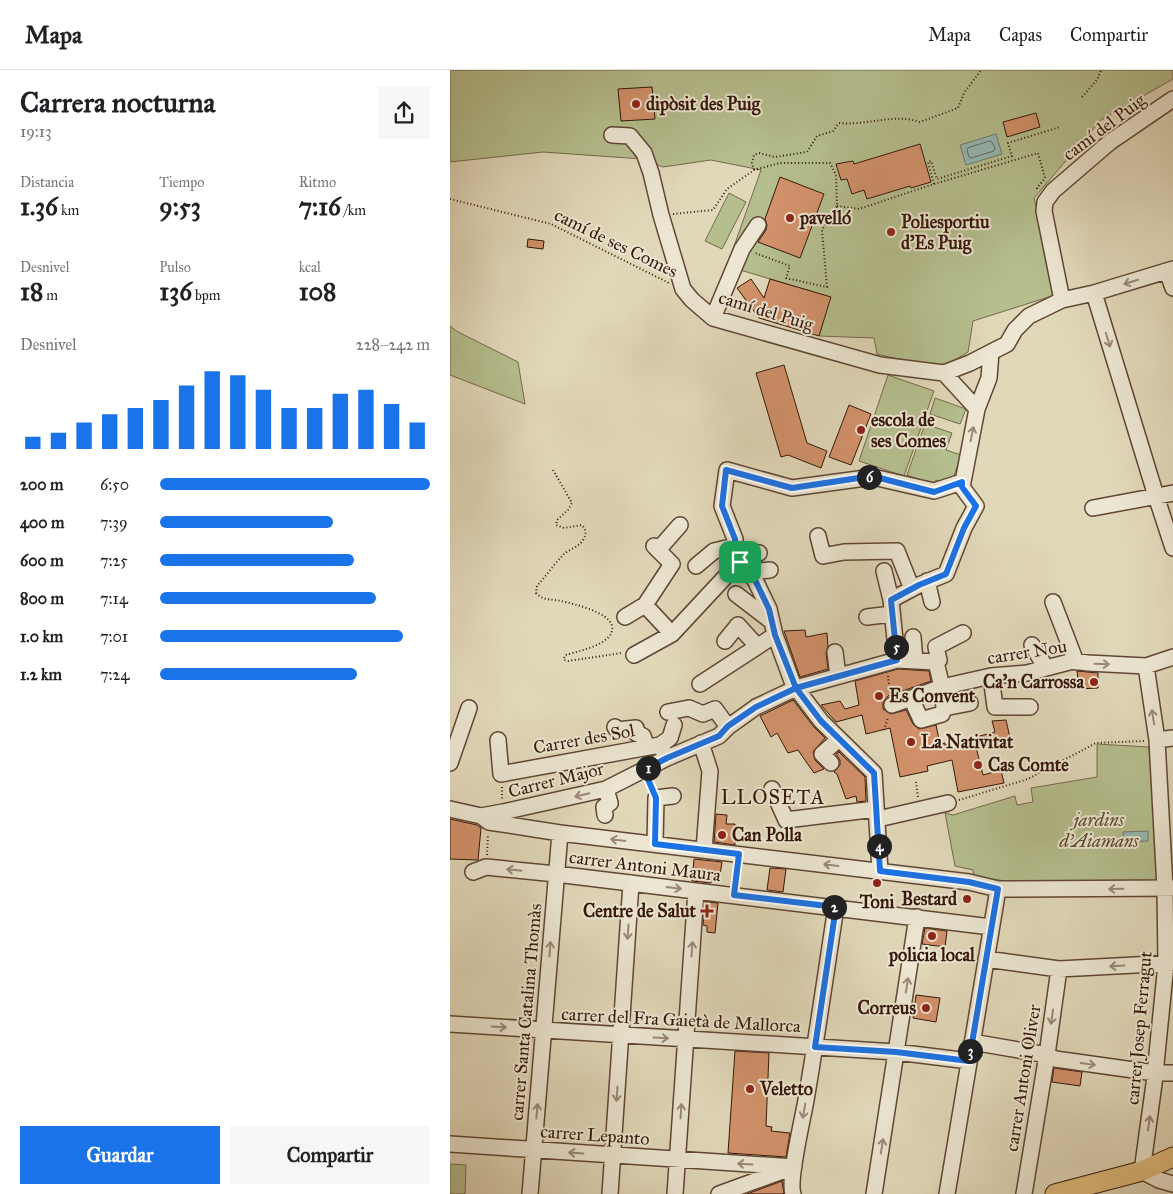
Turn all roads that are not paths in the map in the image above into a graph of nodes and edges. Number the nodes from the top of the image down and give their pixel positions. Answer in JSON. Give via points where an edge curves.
{"nodes":[{"id":1,"x":1173,"y":99,"type":"edge"},
{"id":2,"x":612,"y":135,"type":"dead end"},
{"id":3,"x":758,"y":225,"type":"dead end"},
{"id":4,"x":1170,"y":270,"type":"edge"},
{"id":5,"x":1173,"y":288,"type":"edge"},
{"id":6,"x":1094,"y":293,"type":"junction"},
{"id":7,"x":1062,"y":300,"type":"junction"},
{"id":8,"x":713,"y":318,"type":"junction"},
{"id":9,"x":991,"y":352,"type":"junction"},
{"id":10,"x":944,"y":373,"type":"junction"},
{"id":11,"x":977,"y":409,"type":"junction"},
{"id":12,"x":962,"y":482,"type":"junction"},
{"id":13,"x":1173,"y":493,"type":"edge"},
{"id":14,"x":1156,"y":496,"type":"junction"},
{"id":15,"x":1093,"y":508,"type":"dead end"},
{"id":16,"x":680,"y":525,"type":"dead end"},
{"id":17,"x":818,"y":536,"type":"dead end"},
{"id":18,"x":1173,"y":548,"type":"edge"},
{"id":19,"x":759,"y":553,"type":"dead end"},
{"id":20,"x":740,"y":559,"type":"junction"},
{"id":21,"x":696,"y":566,"type":"dead end"},
{"id":22,"x":770,"y":570,"type":"dead end"},
{"id":23,"x":884,"y":571,"type":"dead end"},
{"id":24,"x":927,"y":582,"type":"junction"},
{"id":25,"x":912,"y":589,"type":"junction"},
{"id":26,"x":736,"y":594,"type":"dead end"},
{"id":27,"x":932,"y":602,"type":"dead end"},
{"id":28,"x":1053,"y":602,"type":"dead end"},
{"id":29,"x":646,"y":605,"type":"junction"},
{"id":30,"x":891,"y":607,"type":"junction"},
{"id":31,"x":625,"y":617,"type":"dead end"},
{"id":32,"x":867,"y":617,"type":"dead end"},
{"id":33,"x":773,"y":628,"type":"junction"},
{"id":34,"x":963,"y":633,"type":"dead end"},
{"id":35,"x":672,"y":634,"type":"junction"},
{"id":36,"x":913,"y":637,"type":"dead end"},
{"id":37,"x":725,"y":641,"type":"dead end"},
{"id":38,"x":1032,"y":645,"type":"dead end"},
{"id":39,"x":757,"y":646,"type":"junction"},
{"id":40,"x":835,"y":652,"type":"dead end"},
{"id":41,"x":634,"y":655,"type":"road end"},
{"id":42,"x":1173,"y":657,"type":"edge"},
{"id":43,"x":914,"y":661,"type":"junction"},
{"id":44,"x":892,"y":662,"type":"junction"},
{"id":45,"x":936,"y":662,"type":"junction"},
{"id":46,"x":1076,"y":662,"type":"junction"},
{"id":47,"x":1146,"y":666,"type":"junction"},
{"id":48,"x":1046,"y":668,"type":"junction"},
{"id":49,"x":838,"y":676,"type":"junction"},
{"id":50,"x":991,"y":676,"type":"junction"},
{"id":51,"x":700,"y":684,"type":"dead end"},
{"id":52,"x":942,"y":687,"type":"junction"},
{"id":53,"x":796,"y":688,"type":"junction"},
{"id":54,"x":911,"y":698,"type":"junction"},
{"id":55,"x":970,"y":702,"type":"dead end"},
{"id":56,"x":892,"y":705,"type":"road end"},
{"id":57,"x":1030,"y":707,"type":"dead end"},
{"id":58,"x":469,"y":708,"type":"dead end"},
{"id":59,"x":944,"y":708,"type":"junction"},
{"id":60,"x":728,"y":726,"type":"junction"},
{"id":61,"x":615,"y":727,"type":"dead end"},
{"id":62,"x":1173,"y":738,"type":"edge"},
{"id":63,"x":839,"y":739,"type":"junction"},
{"id":64,"x":498,"y":740,"type":"dead end"},
{"id":65,"x":1157,"y":740,"type":"junction"},
{"id":66,"x":701,"y":744,"type":"junction"},
{"id":67,"x":658,"y":750,"type":"junction"},
{"id":68,"x":450,"y":763,"type":"edge"},
{"id":69,"x":831,"y":763,"type":"dead end"},
{"id":70,"x":606,"y":789,"type":"junction"},
{"id":71,"x":772,"y":789,"type":"dead end"},
{"id":72,"x":673,"y":796,"type":"dead end"},
{"id":73,"x":948,"y":803,"type":"road end"},
{"id":74,"x":450,"y":809,"type":"edge"},
{"id":75,"x":877,"y":814,"type":"junction"},
{"id":76,"x":605,"y":815,"type":"dead end"},
{"id":77,"x":485,"y":819,"type":"junction"},
{"id":78,"x":560,"y":833,"type":"junction"},
{"id":79,"x":655,"y":844,"type":"junction"},
{"id":80,"x":704,"y":850,"type":"junction"},
{"id":81,"x":479,"y":870,"type":"road end"},
{"id":82,"x":880,"y":871,"type":"junction"},
{"id":83,"x":556,"y":874,"type":"junction"},
{"id":84,"x":631,"y":883,"type":"junction"},
{"id":85,"x":1169,"y":888,"type":"edge"},
{"id":86,"x":998,"y":889,"type":"junction"},
{"id":87,"x":696,"y":891,"type":"junction"},
{"id":88,"x":836,"y":907,"type":"junction"},
{"id":89,"x":917,"y":917,"type":"junction"},
{"id":90,"x":991,"y":927,"type":"junction"},
{"id":91,"x":986,"y":959,"type":"junction"},
{"id":92,"x":1169,"y":963,"type":"edge"},
{"id":93,"x":1059,"y":969,"type":"junction"},
{"id":94,"x":450,"y":1024,"type":"edge"},
{"id":95,"x":544,"y":1030,"type":"junction"},
{"id":96,"x":621,"y":1035,"type":"junction"},
{"id":97,"x":686,"y":1039,"type":"junction"},
{"id":98,"x":972,"y":1042,"type":"junction"},
{"id":99,"x":815,"y":1047,"type":"junction"},
{"id":100,"x":896,"y":1052,"type":"junction"},
{"id":101,"x":1047,"y":1055,"type":"junction"},
{"id":102,"x":969,"y":1061,"type":"junction"},
{"id":103,"x":1173,"y":1073,"type":"edge"},
{"id":104,"x":1155,"y":1074,"type":"junction"},
{"id":105,"x":450,"y":1144,"type":"edge"},
{"id":106,"x":534,"y":1150,"type":"junction"},
{"id":107,"x":613,"y":1155,"type":"junction"},
{"id":108,"x":1173,"y":1157,"type":"edge"},
{"id":109,"x":677,"y":1160,"type":"junction"},
{"id":110,"x":794,"y":1167,"type":"junction"},
{"id":111,"x":1142,"y":1171,"type":"junction"},
{"id":112,"x":1173,"y":1184,"type":"edge"},
{"id":113,"x":530,"y":1194,"type":"edge"},
{"id":114,"x":610,"y":1194,"type":"edge"},
{"id":115,"x":676,"y":1194,"type":"edge"},
{"id":116,"x":719,"y":1194,"type":"edge"},
{"id":117,"x":793,"y":1194,"type":"edge"},
{"id":118,"x":874,"y":1194,"type":"edge"},
{"id":119,"x":947,"y":1194,"type":"edge"},
{"id":120,"x":1024,"y":1194,"type":"edge"},
{"id":121,"x":1055,"y":1194,"type":"edge"}],
"edges":[{"from":1,"to":7,"type":"street","name":"camí del Puig","via":[[1110,142],[1053,191],[1045,202],[1044,211]]},
{"from":2,"to":8,"type":"street","name":"camí del Puig","via":[[630,136],[644,153],[682,289]]},
{"from":3,"to":8,"type":"street","via":[[742,249]]},
{"from":4,"to":5,"type":"street"},
{"from":4,"to":6,"type":"street","one_way":true},
{"from":6,"to":7,"type":"street"},
{"from":6,"to":14,"type":"street","one_way":true},
{"from":7,"to":9,"type":"street","via":[[1029,316],[1007,344]]},
{"from":8,"to":10,"type":"street","name":"camí del Puig","via":[[880,365]]},
{"from":9,"to":10,"type":"street"},
{"from":9,"to":11,"type":"street","via":[[990,378]]},
{"from":10,"to":11,"type":"street"},
{"from":12,"to":11,"type":"street","one_way":true},
{"from":12,"to":20,"type":"street","via":[[934,492],[872,476],[792,488],[726,470],[722,506]]},
{"from":12,"to":24,"type":"street","via":[[962,487],[976,506],[946,574]]},
{"from":13,"to":14,"type":"street"},
{"from":14,"to":15,"type":"street"},
{"from":14,"to":18,"type":"street"},
{"from":16,"to":29,"type":"street","via":[[656,548],[672,564]]},
{"from":17,"to":25,"type":"street","via":[[823,556],[844,552],[897,551]]},
{"from":19,"to":20,"type":"street"},
{"from":20,"to":21,"type":"street","via":[[714,551]]},
{"from":20,"to":22,"type":"street"},
{"from":20,"to":33,"type":"street","via":[[769,609]]},
{"from":20,"to":35,"type":"street"},
{"from":23,"to":30,"type":"street"},
{"from":24,"to":25,"type":"street"},
{"from":24,"to":27,"type":"street"},
{"from":25,"to":30,"type":"street"},
{"from":26,"to":33,"type":"street"},
{"from":28,"to":46,"type":"street"},
{"from":29,"to":31,"type":"street"},
{"from":29,"to":35,"type":"street"},
{"from":30,"to":32,"type":"street"},
{"from":30,"to":44,"type":"street"},
{"from":33,"to":39,"type":"street"},
{"from":33,"to":53,"type":"street"},
{"from":34,"to":45,"type":"street","via":[[936,647],[939,660]]},
{"from":35,"to":41,"type":"street"},
{"from":36,"to":43,"type":"street"},
{"from":37,"to":39,"type":"street","via":[[738,626]]},
{"from":38,"to":48,"type":"street"},
{"from":39,"to":51,"type":"street"},
{"from":40,"to":49,"type":"street"},
{"from":42,"to":47,"type":"street","name":"carrer Nou"},
{"from":43,"to":44,"type":"street","name":"Carrer Major"},
{"from":43,"to":45,"type":"street","name":"Carrer Major"},
{"from":44,"to":49,"type":"street","name":"Carrer Major"},
{"from":45,"to":52,"type":"street"},
{"from":46,"to":47,"type":"street","name":"carrer Nou","one_way":true},
{"from":46,"to":48,"type":"street","name":"carrer Nou"},
{"from":65,"to":47,"type":"street","name":"carrer Josep Ferragut","one_way":true},
{"from":48,"to":50,"type":"street","name":"carrer Nou"},
{"from":49,"to":53,"type":"street","name":"Carrer Major"},
{"from":50,"to":52,"type":"street","name":"carrer Nou"},
{"from":50,"to":57,"type":"street","via":[[995,708]]},
{"from":52,"to":54,"type":"street","name":"carrer Nou"},
{"from":52,"to":59,"type":"street"},
{"from":53,"to":60,"type":"street","name":"Carrer Major","via":[[756,707]]},
{"from":53,"to":63,"type":"street"},
{"from":54,"to":56,"type":"street","name":"carrer Nou"},
{"from":54,"to":59,"type":"street","via":[[921,720],[942,714]]},
{"from":55,"to":59,"type":"street"},
{"from":58,"to":68,"type":"street"},
{"from":60,"to":66,"type":"street","name":"Carrer Major","via":[[719,736]]},
{"from":60,"to":67,"type":"street","via":[[714,709],[703,714],[689,708],[671,719],[670,738]]},
{"from":61,"to":67,"type":"street","via":[[617,730],[636,728],[636,734]]},
{"from":62,"to":65,"type":"street"},
{"from":63,"to":69,"type":"street","via":[[822,754]]},
{"from":63,"to":75,"type":"street","via":[[874,773]]},
{"from":64,"to":67,"type":"street","name":"Carrer des Sol","via":[[501,774]]},
{"from":65,"to":85,"type":"street","name":"carrer Josep Ferragut"},
{"from":66,"to":67,"type":"street","name":"Carrer Major"},
{"from":66,"to":80,"type":"street","via":[[710,771]]},
{"from":67,"to":70,"type":"street","name":"Carrer Major"},
{"from":70,"to":76,"type":"street","via":[[610,803],[604,807]]},
{"from":70,"to":77,"type":"street","name":"Carrer Major","one_way":true},
{"from":71,"to":75,"type":"street","via":[[786,820]]},
{"from":72,"to":79,"type":"street","via":[[656,798]]},
{"from":73,"to":75,"type":"street"},
{"from":74,"to":77,"type":"street"},
{"from":75,"to":82,"type":"street"},
{"from":77,"to":78,"type":"street"},
{"from":79,"to":78,"type":"street","one_way":true},
{"from":78,"to":83,"type":"street","name":"carrer Santa Catalina Thomàs"},
{"from":79,"to":80,"type":"street"},
{"from":82,"to":80,"type":"street","one_way":true},
{"from":83,"to":81,"type":"street","name":"carrer Antoni Maura","one_way":true},
{"from":82,"to":86,"type":"street","via":[[969,882]]},
{"from":83,"to":84,"type":"street","name":"carrer Antoni Maura"},
{"from":95,"to":83,"type":"street","name":"carrer Santa Catalina Thomàs","one_way":true},
{"from":84,"to":87,"type":"street","name":"carrer Antoni Maura","one_way":true},
{"from":84,"to":96,"type":"street","one_way":true},
{"from":85,"to":86,"type":"street","one_way":true},
{"from":85,"to":92,"type":"street","name":"carrer Josep Ferragut"},
{"from":86,"to":90,"type":"street"},
{"from":87,"to":88,"type":"street","name":"carrer Antoni Maura"},
{"from":97,"to":87,"type":"street","one_way":true},
{"from":88,"to":89,"type":"street","name":"carrer Antoni Maura"},
{"from":88,"to":99,"type":"street"},
{"from":89,"to":90,"type":"street","name":"carrer Antoni Maura"},
{"from":100,"to":89,"type":"street","one_way":true},
{"from":90,"to":91,"type":"street"},
{"from":91,"to":93,"type":"street"},
{"from":91,"to":98,"type":"street"},
{"from":92,"to":93,"type":"street","one_way":true},
{"from":92,"to":104,"type":"street","name":"carrer Josep Ferragut"},
{"from":93,"to":101,"type":"street","name":"carrer Antoni Oliver","one_way":true},
{"from":94,"to":95,"type":"street","name":"carrer del Fra Gaietà de Mallorca","one_way":true},
{"from":95,"to":96,"type":"street","name":"carrer del Fra Gaietà de Mallorca"},
{"from":106,"to":95,"type":"street","name":"carrer Santa Catalina Thomàs","one_way":true},
{"from":96,"to":97,"type":"street","name":"carrer del Fra Gaietà de Mallorca","one_way":true},
{"from":96,"to":107,"type":"street","one_way":true},
{"from":97,"to":99,"type":"street","name":"carrer del Fra Gaietà de Mallorca"},
{"from":109,"to":97,"type":"street","one_way":true},
{"from":98,"to":101,"type":"street"},
{"from":98,"to":102,"type":"street"},
{"from":99,"to":100,"type":"street","name":"carrer del Fra Gaietà de Mallorca"},
{"from":99,"to":110,"type":"street","one_way":true},
{"from":100,"to":102,"type":"street","name":"carrer del Fra Gaietà de Mallorca"},
{"from":118,"to":100,"type":"street","one_way":true},
{"from":101,"to":104,"type":"street","one_way":true,"via":[[1055,1059]]},
{"from":101,"to":120,"type":"street","name":"carrer Antoni Oliver"},
{"from":102,"to":119,"type":"street"},
{"from":103,"to":104,"type":"street"},
{"from":111,"to":104,"type":"street","name":"carrer Josep Ferragut","one_way":true},
{"from":105,"to":106,"type":"street","name":"carrer Lepanto"},
{"from":107,"to":106,"type":"street","name":"carrer Lepanto","one_way":true},
{"from":106,"to":113,"type":"street","name":"carrer Santa Catalina Thomàs"},
{"from":107,"to":109,"type":"street","name":"carrer Lepanto"},
{"from":107,"to":114,"type":"street"},
{"from":108,"to":111,"type":"main road"},
{"from":110,"to":109,"type":"street","name":"carrer Lepanto","one_way":true},
{"from":109,"to":115,"type":"street"},
{"from":110,"to":116,"type":"street"},
{"from":110,"to":117,"type":"street"},
{"from":111,"to":112,"type":"street"},
{"from":111,"to":121,"type":"main road"}]}
